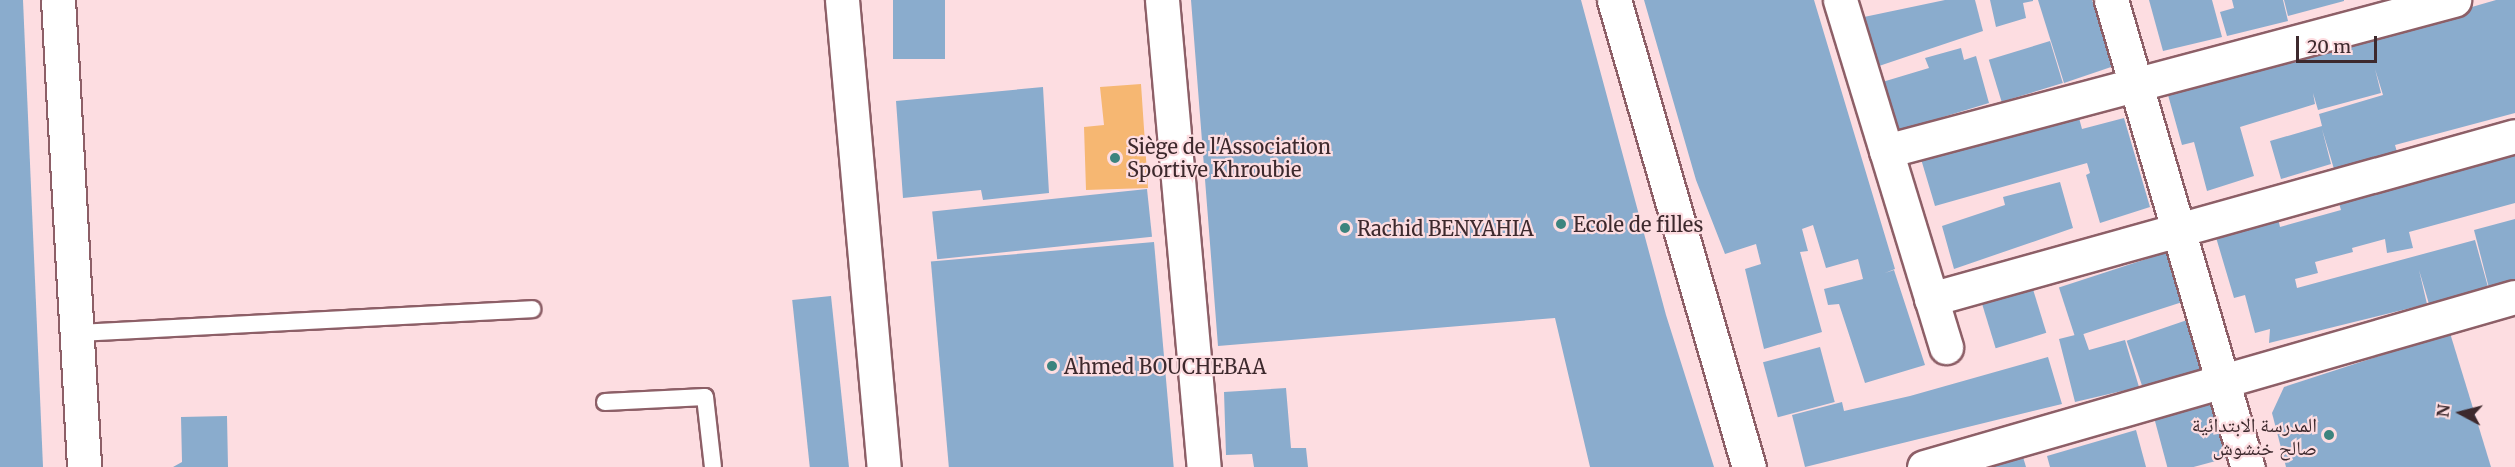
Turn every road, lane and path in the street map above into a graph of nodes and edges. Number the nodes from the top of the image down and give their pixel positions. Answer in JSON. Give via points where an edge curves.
{"nodes":[{"id":1,"x":58,"y":0,"type":"edge"},
{"id":2,"x":842,"y":0,"type":"edge"},
{"id":3,"x":1162,"y":0,"type":"edge"},
{"id":4,"x":1614,"y":0,"type":"edge"},
{"id":5,"x":1840,"y":0,"type":"edge"},
{"id":6,"x":2111,"y":0,"type":"edge"},
{"id":7,"x":2454,"y":0,"type":"edge"},
{"id":8,"x":2137,"y":87,"type":"junction"},
{"id":9,"x":2515,"y":136,"type":"edge"},
{"id":10,"x":1886,"y":151,"type":"junction"},
{"id":11,"x":2181,"y":230,"type":"junction"},
{"id":12,"x":2515,"y":297,"type":"edge"},
{"id":13,"x":1931,"y":299,"type":"junction"},
{"id":14,"x":532,"y":309,"type":"dead end"},
{"id":15,"x":77,"y":333,"type":"junction"},
{"id":16,"x":1946,"y":347,"type":"dead end"},
{"id":17,"x":2226,"y":382,"type":"junction"},
{"id":18,"x":605,"y":402,"type":"dead end"},
{"id":19,"x":84,"y":467,"type":"edge"},
{"id":20,"x":713,"y":467,"type":"edge"},
{"id":21,"x":884,"y":467,"type":"edge"},
{"id":22,"x":1204,"y":467,"type":"edge"},
{"id":23,"x":1749,"y":467,"type":"edge"},
{"id":24,"x":1924,"y":467,"type":"edge"},
{"id":25,"x":2248,"y":467,"type":"edge"}],
"edges":[{"from":1,"to":15,"type":"street"},
{"from":2,"to":21,"type":"street"},
{"from":3,"to":22,"type":"street"},
{"from":4,"to":23,"type":"street"},
{"from":5,"to":10,"type":"street"},
{"from":6,"to":8,"type":"street"},
{"from":7,"to":8,"type":"street"},
{"from":8,"to":10,"type":"street"},
{"from":8,"to":11,"type":"street"},
{"from":9,"to":11,"type":"street"},
{"from":10,"to":13,"type":"street"},
{"from":11,"to":13,"type":"street"},
{"from":11,"to":17,"type":"street"},
{"from":12,"to":17,"type":"street"},
{"from":13,"to":16,"type":"street"},
{"from":14,"to":15,"type":"lane"},
{"from":15,"to":19,"type":"street"},
{"from":17,"to":24,"type":"street"},
{"from":17,"to":25,"type":"street"},
{"from":18,"to":20,"type":"lane","via":[[705,398]]}]}
